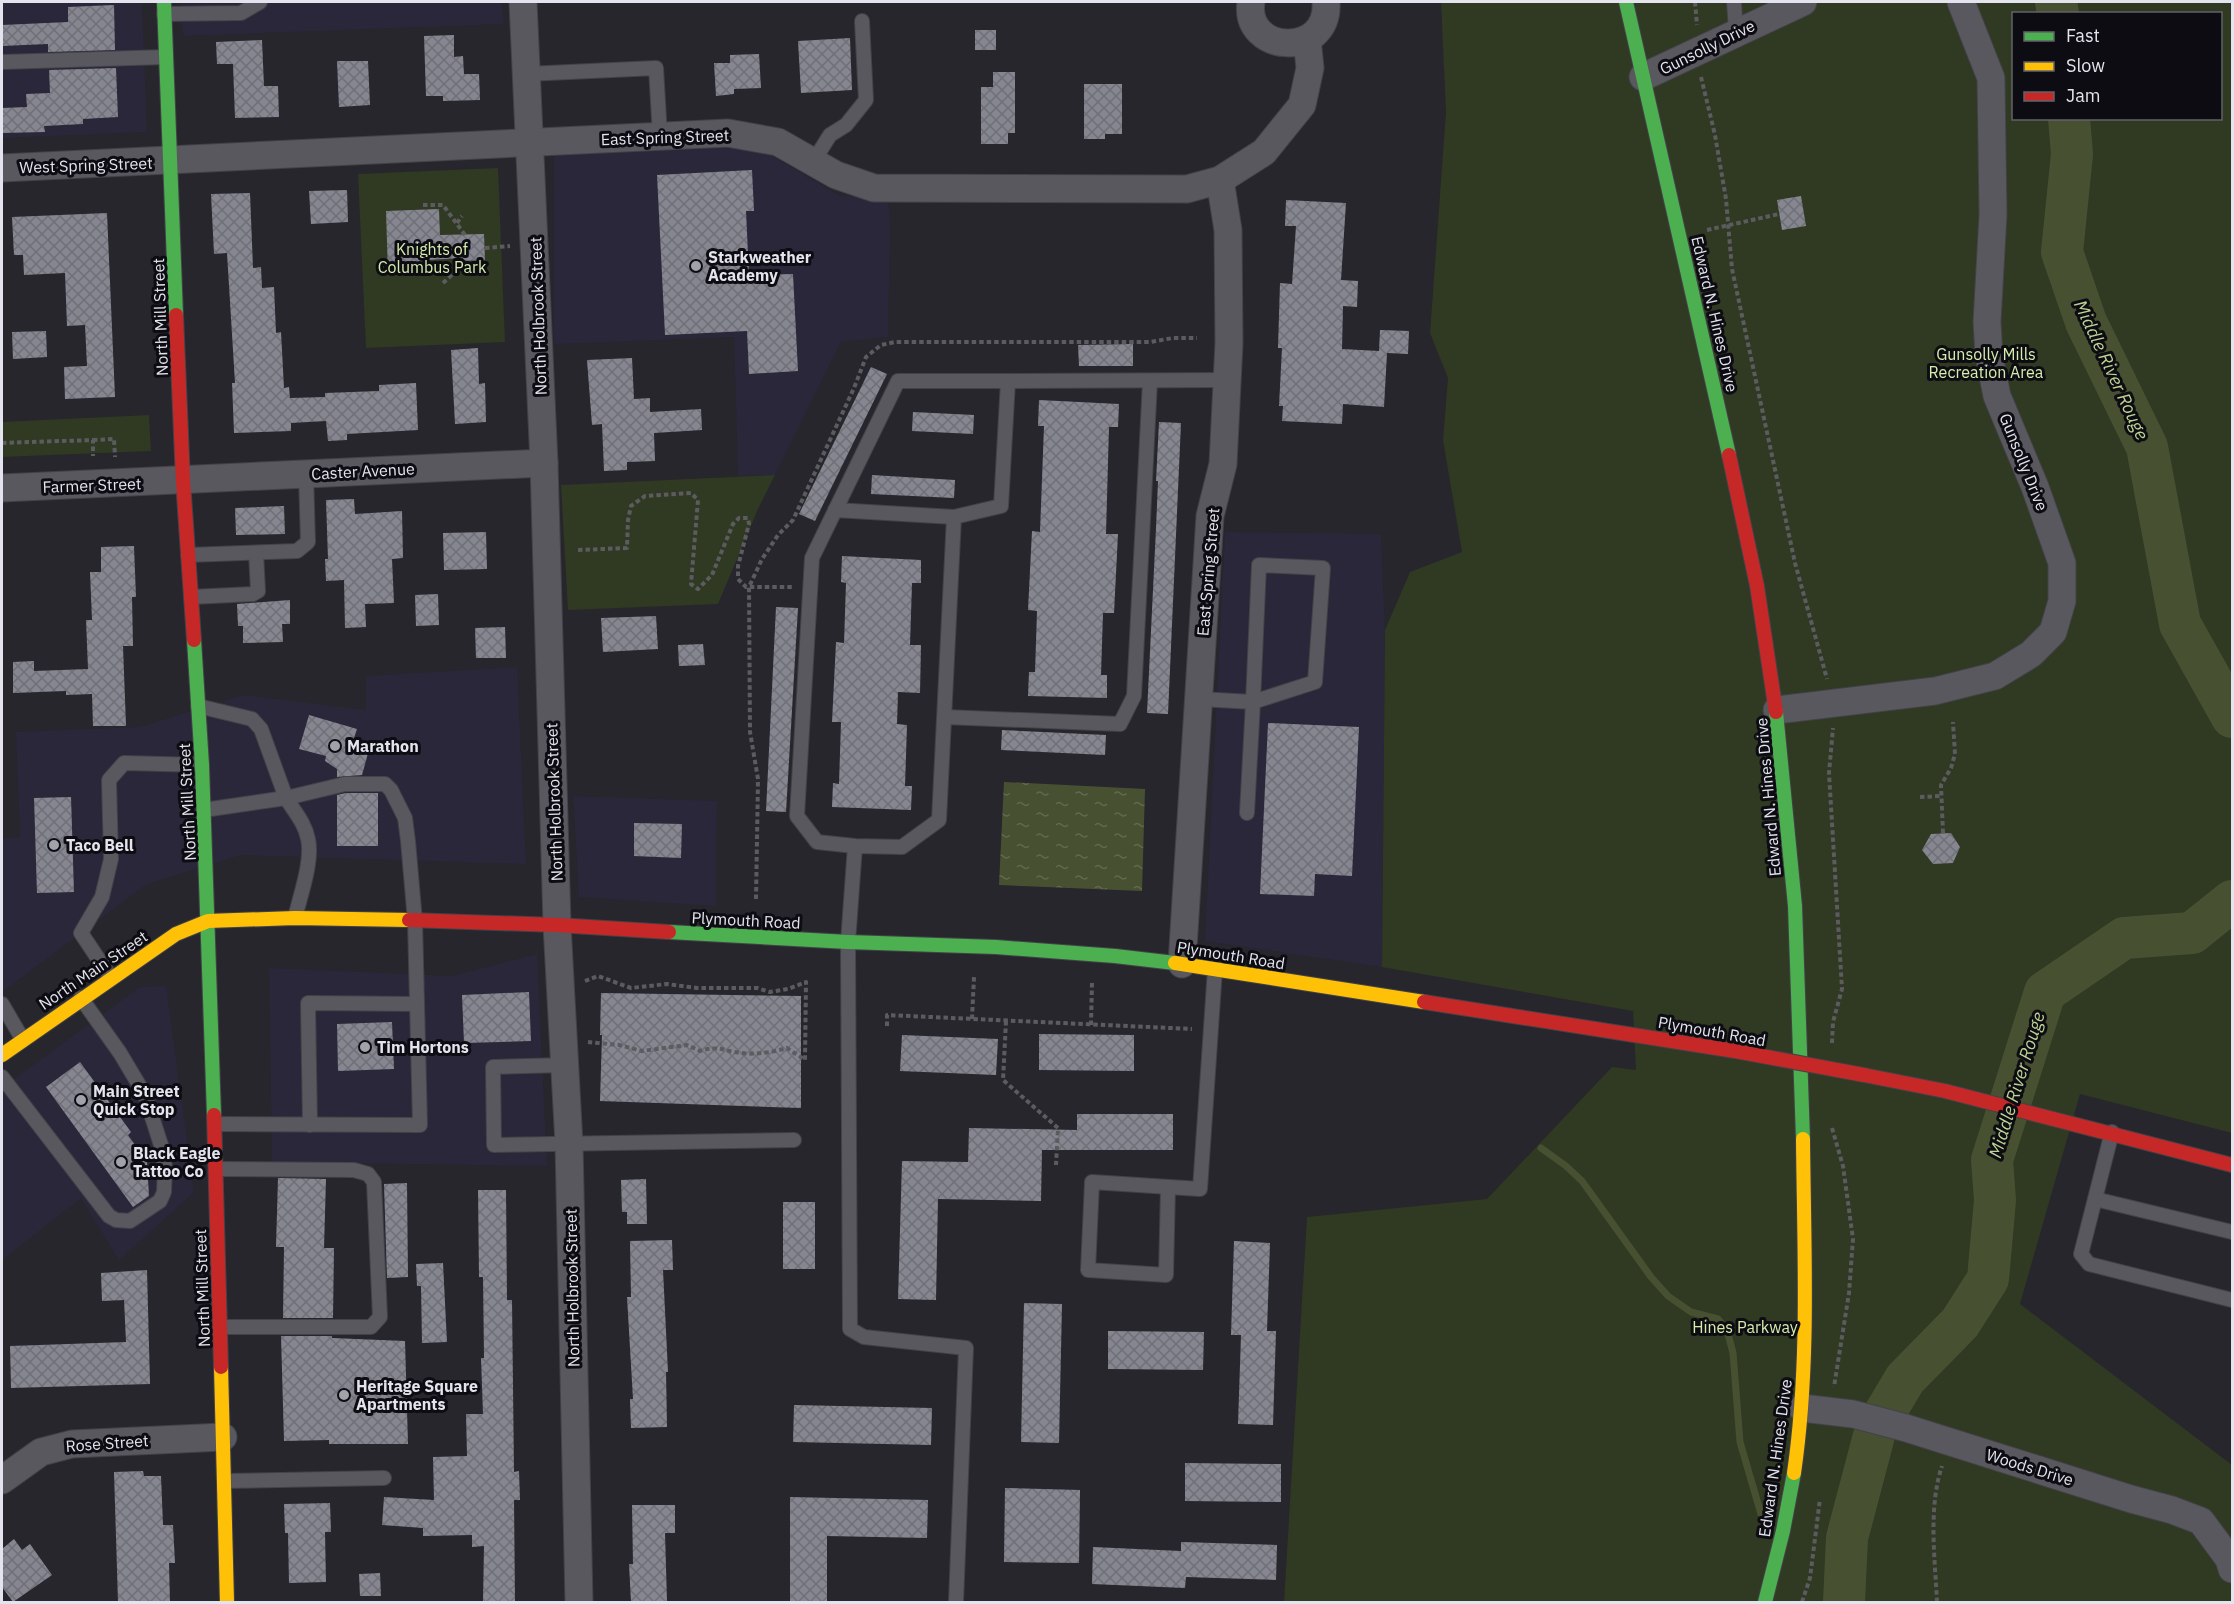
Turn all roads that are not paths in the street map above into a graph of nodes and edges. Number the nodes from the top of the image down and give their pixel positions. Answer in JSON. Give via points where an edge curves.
{"nodes":[{"id":1,"x":260,"y":2,"type":"edge"},
{"id":2,"x":523,"y":2,"type":"edge"},
{"id":3,"x":1251,"y":2,"type":"edge"},
{"id":4,"x":1326,"y":2,"type":"edge"},
{"id":5,"x":1626,"y":2,"type":"edge"},
{"id":6,"x":1734,"y":2,"type":"edge"},
{"id":7,"x":1803,"y":2,"type":"edge"},
{"id":8,"x":1961,"y":2,"type":"edge"},
{"id":9,"x":164,"y":8,"type":"edge"},
{"id":10,"x":862,"y":21,"type":"dead end"},
{"id":11,"x":1736,"y":32,"type":"junction"},
{"id":12,"x":1307,"y":39,"type":"junction"},
{"id":13,"x":166,"y":57,"type":"junction"},
{"id":14,"x":2,"y":62,"type":"edge"},
{"id":15,"x":526,"y":74,"type":"junction"},
{"id":16,"x":1643,"y":77,"type":"junction"},
{"id":17,"x":660,"y":136,"type":"junction"},
{"id":18,"x":529,"y":142,"type":"junction"},
{"id":19,"x":171,"y":162,"type":"junction"},
{"id":20,"x":813,"y":162,"type":"junction"},
{"id":21,"x":2,"y":168,"type":"edge"},
{"id":22,"x":1220,"y":180,"type":"junction"},
{"id":23,"x":1227,"y":380,"type":"junction"},
{"id":24,"x":1008,"y":381,"type":"junction"},
{"id":25,"x":1150,"y":381,"type":"junction"},
{"id":26,"x":544,"y":463,"type":"junction"},
{"id":27,"x":306,"y":474,"type":"junction"},
{"id":28,"x":183,"y":481,"type":"junction"},
{"id":29,"x":2,"y":488,"type":"edge"},
{"id":30,"x":835,"y":510,"type":"junction"},
{"id":31,"x":954,"y":517,"type":"junction"},
{"id":32,"x":256,"y":553,"type":"junction"},
{"id":33,"x":188,"y":555,"type":"junction"},
{"id":34,"x":191,"y":597,"type":"junction"},
{"id":35,"x":1199,"y":699,"type":"junction"},
{"id":36,"x":1253,"y":702,"type":"junction"},
{"id":37,"x":198,"y":706,"type":"junction"},
{"id":38,"x":1777,"y":710,"type":"junction"},
{"id":39,"x":945,"y":717,"type":"junction"},
{"id":40,"x":202,"y":765,"type":"junction"},
{"id":41,"x":286,"y":798,"type":"junction"},
{"id":42,"x":204,"y":810,"type":"junction"},
{"id":43,"x":1247,"y":813,"type":"dead end"},
{"id":44,"x":855,"y":846,"type":"junction"},
{"id":45,"x":295,"y":918,"type":"junction"},
{"id":46,"x":208,"y":921,"type":"junction"},
{"id":47,"x":415,"y":921,"type":"junction"},
{"id":48,"x":557,"y":925,"type":"junction"},
{"id":49,"x":848,"y":942,"type":"junction"},
{"id":50,"x":1182,"y":964,"type":"junction"},
{"id":51,"x":1215,"y":969,"type":"junction"},
{"id":52,"x":111,"y":978,"type":"junction"},
{"id":53,"x":81,"y":998,"type":"junction"},
{"id":54,"x":2,"y":1004,"type":"edge"},
{"id":55,"x":417,"y":1004,"type":"junction"},
{"id":56,"x":23,"y":1040,"type":"junction"},
{"id":57,"x":2,"y":1055,"type":"edge"},
{"id":58,"x":565,"y":1065,"type":"junction"},
{"id":59,"x":2,"y":1077,"type":"edge"},
{"id":60,"x":215,"y":1124,"type":"junction"},
{"id":61,"x":310,"y":1125,"type":"junction"},
{"id":62,"x":2112,"y":1132,"type":"junction"},
{"id":63,"x":794,"y":1140,"type":"dead end"},
{"id":64,"x":569,"y":1144,"type":"junction"},
{"id":65,"x":2232,"y":1165,"type":"edge"},
{"id":66,"x":216,"y":1169,"type":"junction"},
{"id":67,"x":1168,"y":1187,"type":"junction"},
{"id":68,"x":2095,"y":1199,"type":"junction"},
{"id":69,"x":2232,"y":1232,"type":"edge"},
{"id":70,"x":2232,"y":1300,"type":"edge"},
{"id":71,"x":220,"y":1327,"type":"junction"},
{"id":72,"x":1802,"y":1408,"type":"junction"},
{"id":73,"x":223,"y":1437,"type":"junction"},
{"id":74,"x":384,"y":1478,"type":"dead end"},
{"id":75,"x":2,"y":1480,"type":"edge"},
{"id":76,"x":224,"y":1480,"type":"junction"},
{"id":77,"x":2232,"y":1569,"type":"edge"},
{"id":78,"x":227,"y":1602,"type":"edge"},
{"id":79,"x":579,"y":1602,"type":"edge"},
{"id":80,"x":956,"y":1602,"type":"edge"},
{"id":81,"x":1765,"y":1602,"type":"edge"}],
"edges":[{"from":1,"to":9,"type":"lane","via":[[241,13]]},
{"from":2,"to":15,"type":"street","name":"North Holbrook Street"},
{"from":3,"to":12,"type":"street","via":[[1252,20],[1269,39],[1282,43]]},
{"from":4,"to":12,"type":"street","via":[[1323,22]]},
{"from":5,"to":16,"type":"street","name":"Edward N. Hines Drive"},
{"from":6,"to":11,"type":"lane"},
{"from":7,"to":11,"type":"street","name":"Gunsolly Drive"},
{"from":8,"to":38,"type":"street","name":"Gunsolly Drive","via":[[1991,78],[1989,356],[1997,396],[2062,563],[2062,601],[2053,632],[2031,654],[1995,676],[1935,691]]},
{"from":9,"to":13,"type":"street","name":"North Mill Street"},
{"from":10,"to":20,"type":"lane","via":[[866,100],[846,125],[830,135]]},
{"from":11,"to":16,"type":"street","name":"Gunsolly Drive"},
{"from":12,"to":22,"type":"street","name":"East Spring Street","via":[[1310,68],[1302,105],[1264,152]]},
{"from":13,"to":14,"type":"lane"},
{"from":13,"to":19,"type":"street","name":"North Mill Street"},
{"from":15,"to":17,"type":"lane","via":[[656,68]]},
{"from":15,"to":18,"type":"street","name":"North Holbrook Street"},
{"from":16,"to":38,"type":"street","name":"Edward N. Hines Drive","via":[[1750,551]]},
{"from":17,"to":18,"type":"street","name":"East Spring Street"},
{"from":17,"to":20,"type":"street","name":"East Spring Street","via":[[728,133],[777,142]]},
{"from":18,"to":19,"type":"street","name":"East Spring Street"},
{"from":18,"to":26,"type":"street","name":"North Holbrook Street"},
{"from":19,"to":21,"type":"street","name":"West Spring Street"},
{"from":19,"to":28,"type":"street","name":"North Mill Street"},
{"from":20,"to":22,"type":"street","name":"East Spring Street","via":[[874,188],[1187,189]]},
{"from":22,"to":23,"type":"street","name":"East Spring Street","via":[[1228,230]]},
{"from":23,"to":25,"type":"lane"},
{"from":23,"to":35,"type":"street","name":"East Spring Street","via":[[1223,464],[1210,516]]},
{"from":24,"to":25,"type":"lane"},
{"from":24,"to":30,"type":"lane","via":[[898,381]]},
{"from":24,"to":31,"type":"lane","via":[[1001,506]]},
{"from":25,"to":39,"type":"lane","via":[[1134,696],[1120,724]]},
{"from":26,"to":27,"type":"street","name":"Caster Avenue"},
{"from":26,"to":48,"type":"street","name":"North Holbrook Street"},
{"from":27,"to":28,"type":"street","name":"Caster Avenue"},
{"from":27,"to":32,"type":"lane","via":[[308,542],[297,551]]},
{"from":28,"to":29,"type":"street","name":"Farmer Street"},
{"from":28,"to":33,"type":"street","name":"North Mill Street"},
{"from":30,"to":31,"type":"lane"},
{"from":30,"to":44,"type":"lane","via":[[812,558],[797,816],[817,842]]},
{"from":31,"to":39,"type":"lane"},
{"from":32,"to":33,"type":"lane"},
{"from":32,"to":34,"type":"lane","via":[[258,591]]},
{"from":33,"to":34,"type":"street","name":"North Mill Street"},
{"from":34,"to":37,"type":"street","name":"North Mill Street"},
{"from":35,"to":36,"type":"lane"},
{"from":35,"to":50,"type":"street","name":"East Spring Street"},
{"from":36,"to":36,"type":"lane","via":[[1259,565],[1323,568],[1315,682]]},
{"from":36,"to":43,"type":"lane"},
{"from":37,"to":40,"type":"street","name":"North Mill Street"},
{"from":37,"to":41,"type":"lane","via":[[252,718],[261,729]]},
{"from":38,"to":72,"type":"street","name":"Edward N. Hines Drive","via":[[1801,1016]]},
{"from":39,"to":44,"type":"lane","via":[[939,820],[902,847]]},
{"from":40,"to":42,"type":"street","name":"North Mill Street"},
{"from":40,"to":52,"type":"lane","via":[[124,763],[110,780],[111,859],[102,897],[81,933]]},
{"from":41,"to":42,"type":"lane"},
{"from":41,"to":45,"type":"lane","via":[[309,839],[309,857]]},
{"from":41,"to":47,"type":"lane","via":[[345,784],[384,784],[391,790],[405,818]]},
{"from":42,"to":46,"type":"street","name":"North Mill Street"},
{"from":44,"to":49,"type":"lane"},
{"from":45,"to":46,"type":"street","name":"Plymouth Road"},
{"from":45,"to":47,"type":"street","name":"Plymouth Road"},
{"from":46,"to":52,"type":"street","name":"North Main Street","via":[[176,934]]},
{"from":46,"to":60,"type":"street","name":"North Mill Street"},
{"from":47,"to":48,"type":"street","name":"Plymouth Road"},
{"from":47,"to":55,"type":"lane"},
{"from":48,"to":49,"type":"street","name":"Plymouth Road"},
{"from":48,"to":58,"type":"street","name":"North Holbrook Street"},
{"from":49,"to":50,"type":"street","name":"Plymouth Road","via":[[996,947]]},
{"from":49,"to":80,"type":"lane","via":[[850,1329],[864,1337],[966,1348]]},
{"from":50,"to":51,"type":"street","name":"Plymouth Road"},
{"from":51,"to":62,"type":"street","name":"Plymouth Road","bridge":true,"via":[[1736,1051],[1945,1091]]},
{"from":51,"to":67,"type":"lane","via":[[1200,1189]]},
{"from":52,"to":53,"type":"street","name":"North Main Street"},
{"from":53,"to":56,"type":"street","name":"North Main Street"},
{"from":53,"to":59,"type":"lane","via":[[145,1095],[165,1167],[160,1201],[130,1221],[109,1216]]},
{"from":54,"to":56,"type":"lane"},
{"from":55,"to":61,"type":"lane","via":[[308,1003]]},
{"from":55,"to":61,"type":"lane","via":[[420,1125]]},
{"from":56,"to":57,"type":"street","name":"North Main Street"},
{"from":58,"to":64,"type":"street","name":"North Holbrook Street"},
{"from":58,"to":64,"type":"lane","via":[[493,1067],[494,1145]]},
{"from":60,"to":61,"type":"lane"},
{"from":60,"to":66,"type":"street","name":"North Mill Street"},
{"from":62,"to":65,"type":"street","name":"Plymouth Road"},
{"from":62,"to":68,"type":"lane"},
{"from":63,"to":64,"type":"lane"},
{"from":64,"to":79,"type":"street","name":"North Holbrook Street"},
{"from":66,"to":71,"type":"street","name":"North Mill Street"},
{"from":66,"to":71,"type":"lane","via":[[354,1170],[368,1174],[374,1182],[380,1317],[371,1327]]},
{"from":67,"to":67,"type":"lane","via":[[1092,1182],[1088,1270],[1166,1275]]},
{"from":68,"to":69,"type":"lane"},
{"from":68,"to":70,"type":"lane","via":[[2081,1254],[2089,1264]]},
{"from":71,"to":73,"type":"street","name":"North Mill Street"},
{"from":72,"to":77,"type":"street","name":"Woods Drive","via":[[1853,1414],[1906,1428],[2172,1510],[2201,1521],[2229,1558]]},
{"from":72,"to":81,"type":"street","name":"Edward N. Hines Drive","via":[[1790,1493]]},
{"from":73,"to":75,"type":"street","name":"Rose Street","via":[[63,1445],[41,1452]]},
{"from":73,"to":76,"type":"street","name":"North Mill Street"},
{"from":74,"to":76,"type":"lane"},
{"from":76,"to":78,"type":"street","name":"North Mill Street"}]}
